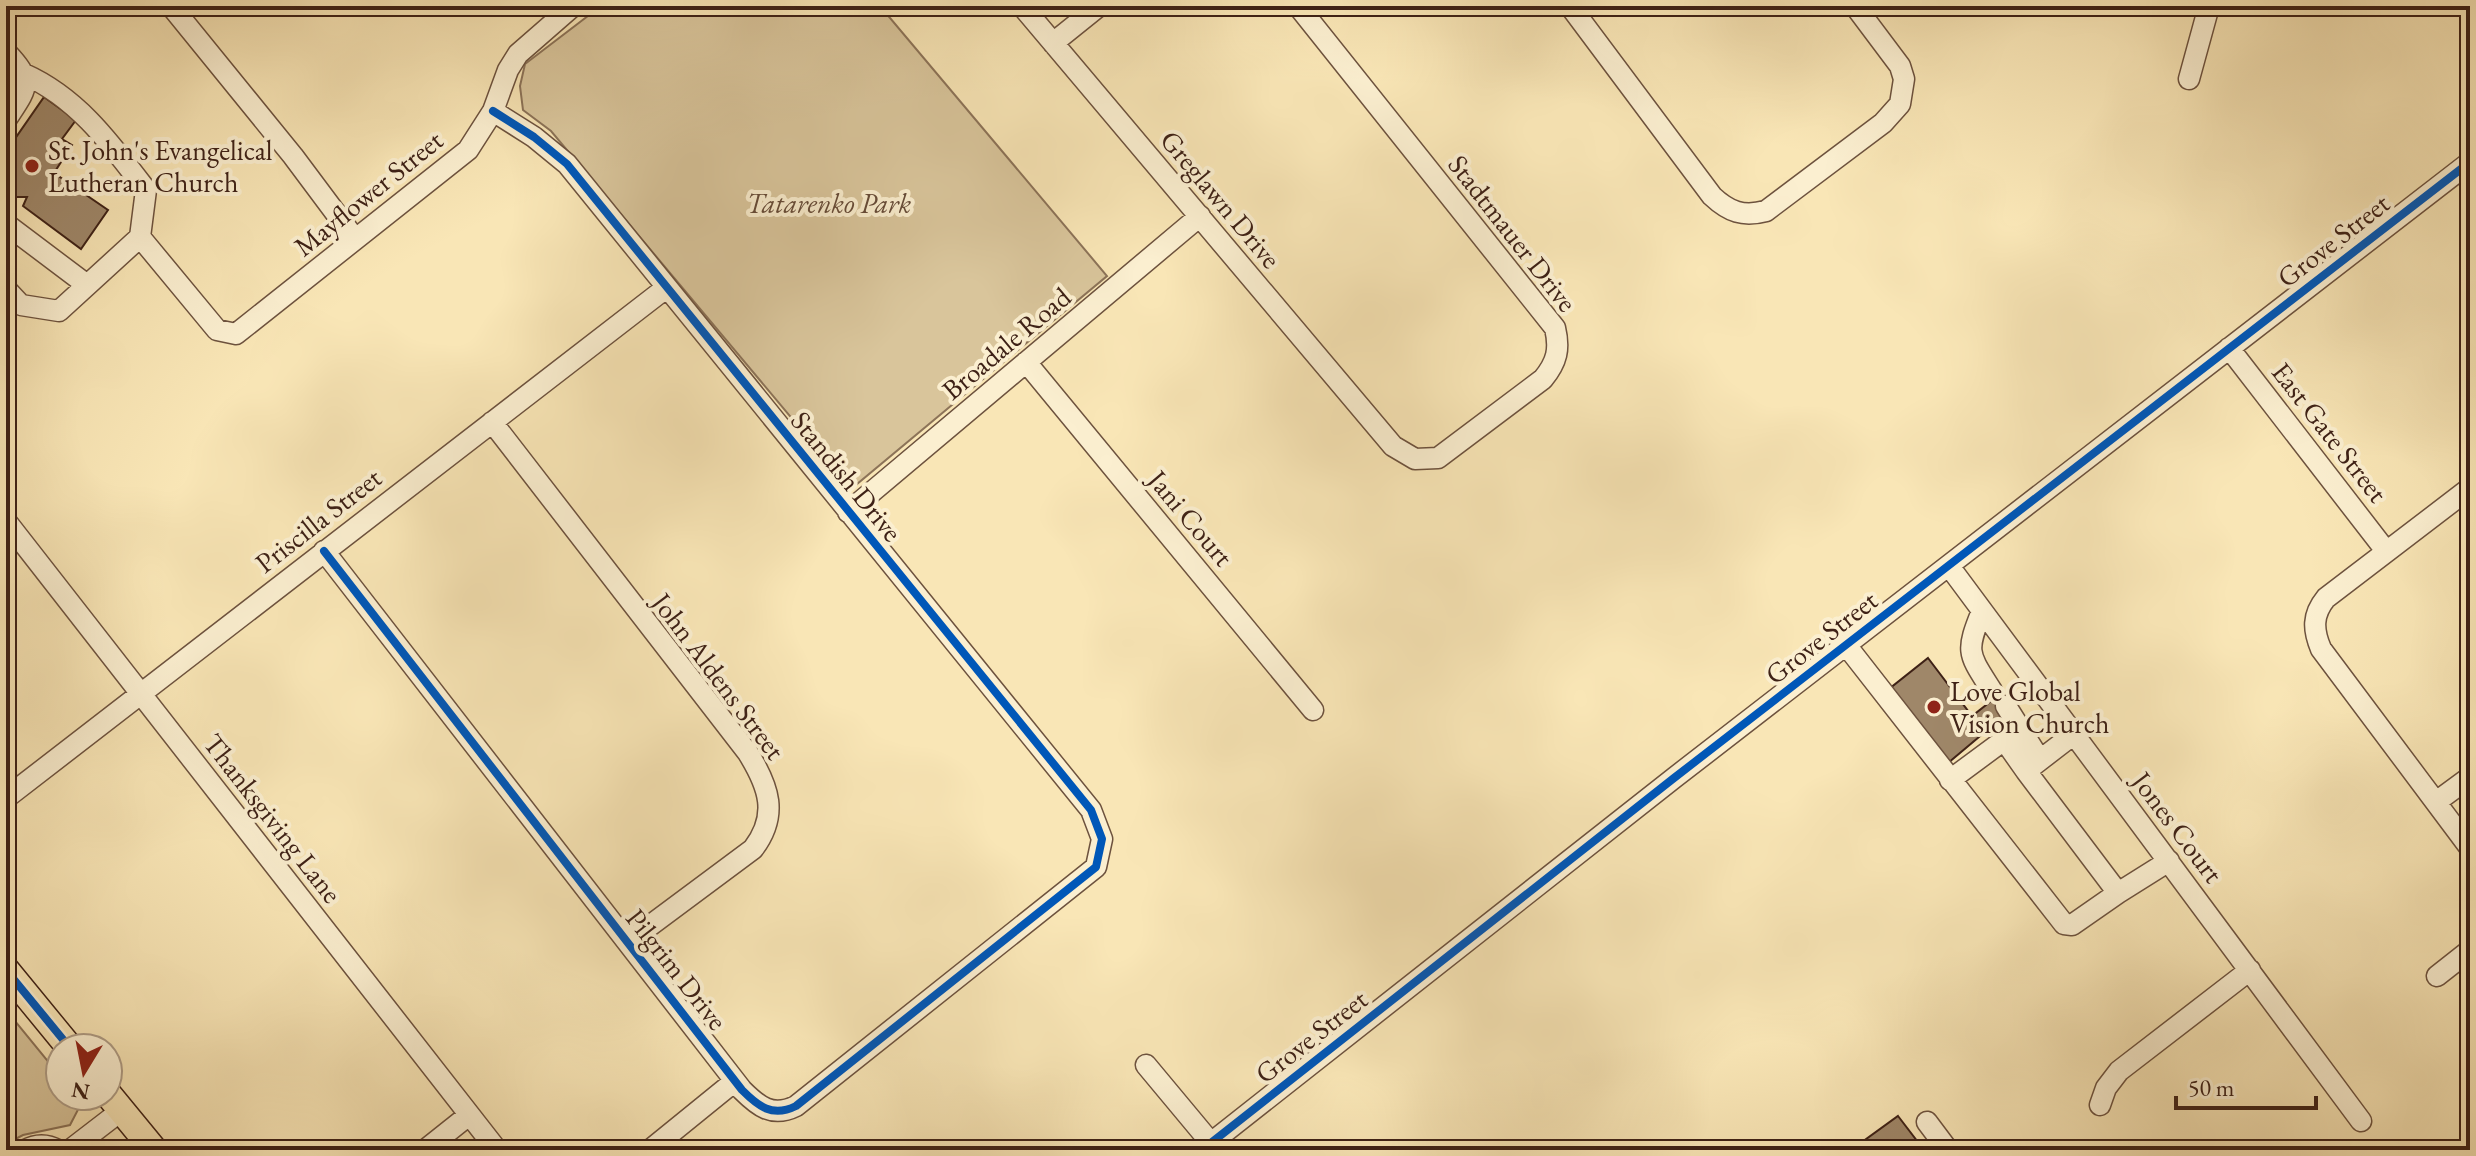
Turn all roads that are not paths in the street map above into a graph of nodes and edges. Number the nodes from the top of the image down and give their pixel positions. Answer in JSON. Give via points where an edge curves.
{"nodes":[{"id":1,"x":171,"y":6,"type":"edge"},
{"id":2,"x":573,"y":6,"type":"edge"},
{"id":3,"x":1022,"y":6,"type":"edge"},
{"id":4,"x":1099,"y":6,"type":"edge"},
{"id":5,"x":1298,"y":6,"type":"edge"},
{"id":6,"x":1570,"y":6,"type":"edge"},
{"id":7,"x":1855,"y":6,"type":"edge"},
{"id":8,"x":2209,"y":6,"type":"edge"},
{"id":9,"x":1053,"y":43,"type":"junction"},
{"id":10,"x":6,"y":52,"type":"edge"},
{"id":11,"x":24,"y":74,"type":"junction"},
{"id":12,"x":2189,"y":79,"type":"dead end"},
{"id":13,"x":493,"y":111,"type":"junction"},
{"id":14,"x":6,"y":120,"type":"edge"},
{"id":15,"x":2470,"y":162,"type":"edge"},
{"id":16,"x":1200,"y":216,"type":"junction"},
{"id":17,"x":6,"y":224,"type":"edge"},
{"id":18,"x":140,"y":237,"type":"junction"},
{"id":19,"x":355,"y":239,"type":"junction"},
{"id":20,"x":87,"y":285,"type":"junction"},
{"id":21,"x":666,"y":288,"type":"junction"},
{"id":22,"x":6,"y":289,"type":"edge"},
{"id":23,"x":2229,"y":348,"type":"junction"},
{"id":24,"x":1026,"y":362,"type":"junction"},
{"id":25,"x":492,"y":422,"type":"junction"},
{"id":26,"x":1378,"y":428,"type":"joint"},
{"id":27,"x":2470,"y":488,"type":"edge"},
{"id":28,"x":848,"y":512,"type":"junction"},
{"id":29,"x":6,"y":521,"type":"edge"},
{"id":30,"x":324,"y":551,"type":"junction"},
{"id":31,"x":2386,"y":551,"type":"junction"},
{"id":32,"x":1949,"y":566,"type":"junction"},
{"id":33,"x":1982,"y":611,"type":"junction"},
{"id":34,"x":1846,"y":645,"type":"junction"},
{"id":35,"x":141,"y":694,"type":"junction"},
{"id":36,"x":1313,"y":710,"type":"dead end"},
{"id":37,"x":2074,"y":734,"type":"junction"},
{"id":38,"x":2033,"y":766,"type":"junction"},
{"id":39,"x":2470,"y":777,"type":"edge"},
{"id":40,"x":1950,"y":780,"type":"junction"},
{"id":41,"x":6,"y":798,"type":"edge"},
{"id":42,"x":2436,"y":802,"type":"junction"},
{"id":43,"x":2470,"y":848,"type":"edge"},
{"id":44,"x":2169,"y":861,"type":"junction"},
{"id":45,"x":1069,"y":890,"type":"joint"},
{"id":46,"x":2118,"y":893,"type":"junction"},
{"id":47,"x":628,"y":942,"type":"junction"},
{"id":48,"x":2470,"y":950,"type":"edge"},
{"id":49,"x":6,"y":970,"type":"edge"},
{"id":50,"x":2250,"y":970,"type":"junction"},
{"id":51,"x":2437,"y":976,"type":"dead end"},
{"id":52,"x":57,"y":1032,"type":"edge"},
{"id":53,"x":1146,"y":1065,"type":"dead end"},
{"id":54,"x":735,"y":1081,"type":"junction"},
{"id":55,"x":2100,"y":1105,"type":"dead end"},
{"id":56,"x":106,"y":1112,"type":"edge"},
{"id":57,"x":123,"y":1112,"type":"edge"},
{"id":58,"x":469,"y":1115,"type":"junction"},
{"id":59,"x":2361,"y":1121,"type":"dead end"},
{"id":60,"x":1927,"y":1122,"type":"dead end"},
{"id":61,"x":1207,"y":1146,"type":"edge"},
{"id":62,"x":25,"y":1150,"type":"edge"},
{"id":63,"x":58,"y":1150,"type":"edge"},
{"id":64,"x":70,"y":1150,"type":"edge"},
{"id":65,"x":154,"y":1150,"type":"edge"},
{"id":66,"x":425,"y":1150,"type":"edge"},
{"id":67,"x":497,"y":1150,"type":"edge"},
{"id":68,"x":650,"y":1150,"type":"edge"},
{"id":69,"x":1948,"y":1150,"type":"edge"}],
"edges":[{"from":1,"to":19,"type":"street"},
{"from":2,"to":13,"type":"street","name":"Mayflower Street","via":[[518,54]]},
{"from":3,"to":9,"type":"street","name":"Greglawn Drive"},
{"from":4,"to":9,"type":"street"},
{"from":5,"to":26,"type":"street","name":"Stadtmauer Drive","via":[[1555,328],[1559,342],[1553,367],[1543,379],[1438,458],[1403,454]]},
{"from":6,"to":7,"type":"street","via":[[1712,196],[1733,212],[1746,214],[1766,211],[1900,104],[1900,66]]},
{"from":8,"to":12,"type":"street"},
{"from":9,"to":16,"type":"street","name":"Greglawn Drive"},
{"from":10,"to":11,"type":"street"},
{"from":11,"to":14,"type":"street","via":[[26,90]]},
{"from":11,"to":18,"type":"street","via":[[92,121],[146,190]]},
{"from":13,"to":19,"type":"street","name":"Mayflower Street","via":[[468,150]]},
{"from":13,"to":21,"type":"street","name":"Standish Drive","via":[[567,164]]},
{"from":15,"to":23,"type":"street","name":"Grove Street"},
{"from":16,"to":24,"type":"street","name":"Broadale Road"},
{"from":16,"to":26,"type":"street","name":"Greglawn Drive"},
{"from":17,"to":20,"type":"street"},
{"from":18,"to":19,"type":"street","name":"Mayflower Street","via":[[217,330],[236,334]]},
{"from":18,"to":20,"type":"street"},
{"from":20,"to":22,"type":"street","via":[[59,311],[21,305]]},
{"from":21,"to":25,"type":"street","name":"Priscilla Street"},
{"from":21,"to":28,"type":"street","name":"Standish Drive"},
{"from":23,"to":31,"type":"street","name":"East Gate Street"},
{"from":23,"to":32,"type":"street","name":"Grove Street"},
{"from":24,"to":28,"type":"street","name":"Broadale Road"},
{"from":24,"to":36,"type":"street","name":"Jani Court"},
{"from":25,"to":30,"type":"street","name":"Priscilla Street"},
{"from":25,"to":47,"type":"street","name":"John Aldens Street","via":[[748,753],[768,795],[765,834],[753,849]]},
{"from":27,"to":31,"type":"street"},
{"from":28,"to":45,"type":"street","name":"Standish Drive","via":[[1091,810],[1101,832],[1101,851],[1096,867]]},
{"from":29,"to":35,"type":"street","name":"Thanksgiving Lane"},
{"from":30,"to":35,"type":"street","name":"Priscilla Street"},
{"from":30,"to":47,"type":"street","name":"Pilgrim Drive"},
{"from":31,"to":42,"type":"street","via":[[2317,608],[2314,629],[2339,673]]},
{"from":32,"to":33,"type":"street","name":"Jones Court"},
{"from":32,"to":34,"type":"street","name":"Grove Street"},
{"from":33,"to":37,"type":"street","name":"Jones Court"},
{"from":33,"to":38,"type":"street","via":[[1970,641],[1972,660]]},
{"from":34,"to":40,"type":"street"},
{"from":34,"to":61,"type":"street","name":"Grove Street"},
{"from":35,"to":41,"type":"street","name":"Priscilla Street"},
{"from":35,"to":58,"type":"street","name":"Thanksgiving Lane"},
{"from":37,"to":38,"type":"street"},
{"from":37,"to":44,"type":"street","name":"Jones Court"},
{"from":38,"to":40,"type":"street","via":[[2000,743]]},
{"from":38,"to":46,"type":"street"},
{"from":39,"to":42,"type":"street"},
{"from":40,"to":46,"type":"street","via":[[2064,924],[2072,925]]},
{"from":42,"to":43,"type":"street"},
{"from":44,"to":46,"type":"street"},
{"from":44,"to":50,"type":"street","name":"Jones Court"},
{"from":45,"to":54,"type":"street","name":"Pilgrim Drive","via":[[796,1106],[765,1110]]},
{"from":47,"to":54,"type":"street","name":"Pilgrim Drive"},
{"from":48,"to":51,"type":"street"},
{"from":49,"to":52,"type":"main road"},
{"from":50,"to":55,"type":"street","via":[[2119,1071]]},
{"from":50,"to":59,"type":"street","name":"Jones Court"},
{"from":53,"to":61,"type":"street"},
{"from":54,"to":68,"type":"street"},
{"from":56,"to":64,"type":"street"},
{"from":57,"to":65,"type":"main road"},
{"from":58,"to":66,"type":"street"},
{"from":58,"to":67,"type":"street","name":"Thanksgiving Lane"},
{"from":60,"to":69,"type":"street"},
{"from":62,"to":63,"type":"street","via":[[36,1145]]}]}
